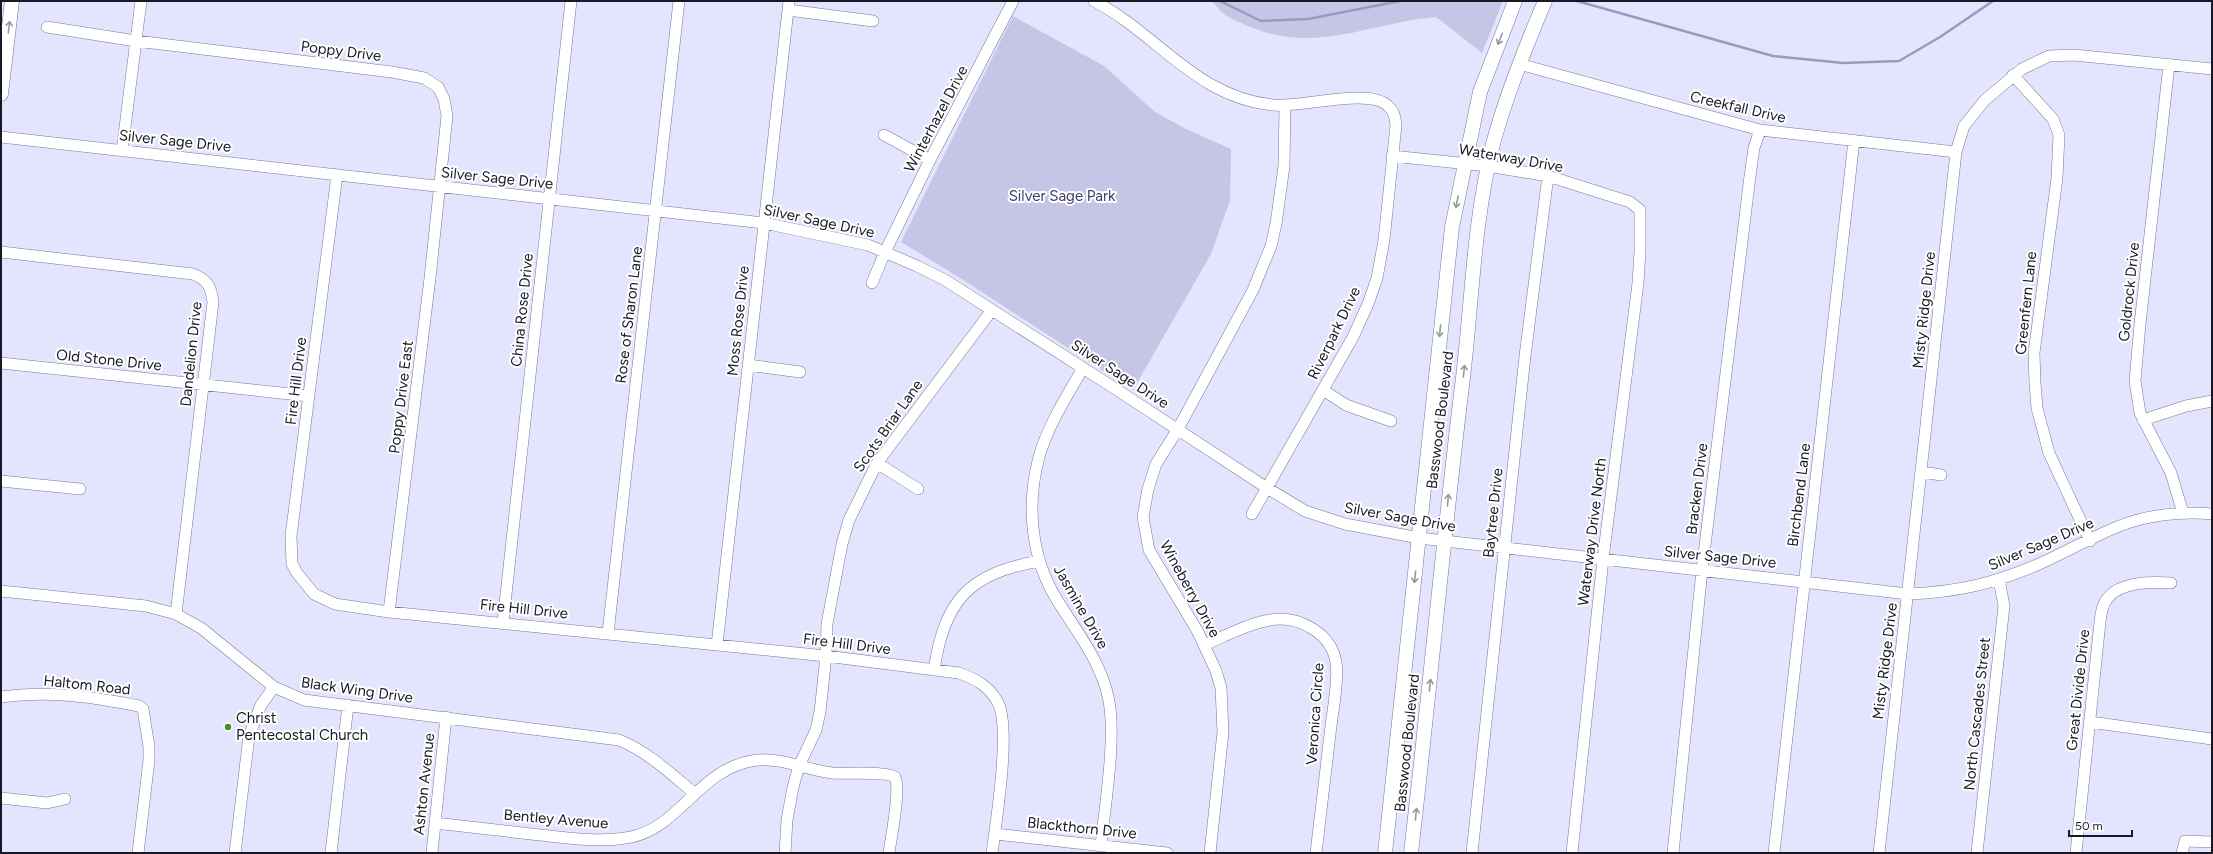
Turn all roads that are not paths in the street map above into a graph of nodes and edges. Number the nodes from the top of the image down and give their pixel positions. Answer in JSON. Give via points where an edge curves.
{"nodes":[{"id":1,"x":12,"y":1,"type":"edge"},
{"id":2,"x":141,"y":1,"type":"edge"},
{"id":3,"x":571,"y":1,"type":"edge"},
{"id":4,"x":679,"y":1,"type":"edge"},
{"id":5,"x":1013,"y":1,"type":"edge"},
{"id":6,"x":1094,"y":1,"type":"edge"},
{"id":7,"x":1514,"y":2,"type":"edge"},
{"id":8,"x":1543,"y":5,"type":"edge"},
{"id":9,"x":789,"y":6,"type":"edge"},
{"id":10,"x":873,"y":21,"type":"dead end"},
{"id":11,"x":47,"y":27,"type":"dead end"},
{"id":12,"x":136,"y":40,"type":"junction"},
{"id":13,"x":1519,"y":64,"type":"junction"},
{"id":14,"x":2169,"y":65,"type":"junction"},
{"id":15,"x":2212,"y":69,"type":"edge"},
{"id":16,"x":2013,"y":75,"type":"junction"},
{"id":17,"x":1,"y":94,"type":"edge"},
{"id":18,"x":1285,"y":105,"type":"junction"},
{"id":19,"x":1760,"y":130,"type":"junction"},
{"id":20,"x":884,"y":135,"type":"dead end"},
{"id":21,"x":1,"y":137,"type":"edge"},
{"id":22,"x":1854,"y":140,"type":"junction"},
{"id":23,"x":122,"y":151,"type":"junction"},
{"id":24,"x":1956,"y":152,"type":"junction"},
{"id":25,"x":1392,"y":156,"type":"junction"},
{"id":26,"x":930,"y":160,"type":"junction"},
{"id":27,"x":1464,"y":164,"type":"junction"},
{"id":28,"x":1488,"y":166,"type":"junction"},
{"id":29,"x":337,"y":175,"type":"junction"},
{"id":30,"x":1548,"y":176,"type":"junction"},
{"id":31,"x":440,"y":187,"type":"junction"},
{"id":32,"x":549,"y":199,"type":"junction"},
{"id":33,"x":656,"y":211,"type":"junction"},
{"id":34,"x":1640,"y":214,"type":"joint"},
{"id":35,"x":764,"y":223,"type":"junction"},
{"id":36,"x":1,"y":252,"type":"edge"},
{"id":37,"x":885,"y":252,"type":"junction"},
{"id":38,"x":872,"y":283,"type":"dead end"},
{"id":39,"x":992,"y":310,"type":"junction"},
{"id":40,"x":1,"y":363,"type":"edge"},
{"id":41,"x":748,"y":365,"type":"junction"},
{"id":42,"x":1083,"y":368,"type":"junction"},
{"id":43,"x":800,"y":372,"type":"dead end"},
{"id":44,"x":203,"y":385,"type":"junction"},
{"id":45,"x":1323,"y":390,"type":"junction"},
{"id":46,"x":309,"y":396,"type":"junction"},
{"id":47,"x":2212,"y":401,"type":"edge"},
{"id":48,"x":2143,"y":420,"type":"junction"},
{"id":49,"x":1391,"y":421,"type":"dead end"},
{"id":50,"x":1178,"y":429,"type":"junction"},
{"id":51,"x":877,"y":463,"type":"junction"},
{"id":52,"x":1922,"y":472,"type":"junction"},
{"id":53,"x":1941,"y":475,"type":"dead end"},
{"id":54,"x":1,"y":481,"type":"edge"},
{"id":55,"x":1267,"y":488,"type":"junction"},
{"id":56,"x":80,"y":489,"type":"dead end"},
{"id":57,"x":918,"y":489,"type":"dead end"},
{"id":58,"x":2184,"y":513,"type":"junction"},
{"id":59,"x":1252,"y":514,"type":"dead end"},
{"id":60,"x":2212,"y":514,"type":"edge"},
{"id":61,"x":1419,"y":538,"type":"junction"},
{"id":62,"x":1444,"y":541,"type":"junction"},
{"id":63,"x":2090,"y":541,"type":"junction"},
{"id":64,"x":1504,"y":548,"type":"junction"},
{"id":65,"x":1603,"y":559,"type":"junction"},
{"id":66,"x":1039,"y":561,"type":"junction"},
{"id":67,"x":1702,"y":570,"type":"junction"},
{"id":68,"x":1999,"y":579,"type":"junction"},
{"id":69,"x":1804,"y":582,"type":"junction"},
{"id":70,"x":2172,"y":583,"type":"dead end"},
{"id":71,"x":1,"y":591,"type":"edge"},
{"id":72,"x":1908,"y":594,"type":"junction"},
{"id":73,"x":389,"y":612,"type":"junction"},
{"id":74,"x":176,"y":614,"type":"junction"},
{"id":75,"x":503,"y":622,"type":"junction"},
{"id":76,"x":608,"y":633,"type":"junction"},
{"id":77,"x":717,"y":645,"type":"junction"},
{"id":78,"x":1204,"y":645,"type":"junction"},
{"id":79,"x":826,"y":656,"type":"junction"},
{"id":80,"x":934,"y":670,"type":"junction"},
{"id":81,"x":274,"y":687,"type":"junction"},
{"id":82,"x":1,"y":697,"type":"edge"},
{"id":83,"x":348,"y":705,"type":"junction"},
{"id":84,"x":446,"y":717,"type":"junction"},
{"id":85,"x":2090,"y":722,"type":"junction"},
{"id":86,"x":2212,"y":739,"type":"edge"},
{"id":87,"x":800,"y":766,"type":"junction"},
{"id":88,"x":694,"y":793,"type":"junction"},
{"id":89,"x":1,"y":798,"type":"edge"},
{"id":90,"x":65,"y":799,"type":"dead end"},
{"id":91,"x":435,"y":823,"type":"junction"},
{"id":92,"x":995,"y":834,"type":"junction"},
{"id":93,"x":2212,"y":842,"type":"edge"},
{"id":94,"x":1101,"y":846,"type":"junction"},
{"id":95,"x":138,"y":853,"type":"edge"},
{"id":96,"x":235,"y":853,"type":"edge"},
{"id":97,"x":331,"y":853,"type":"edge"},
{"id":98,"x":432,"y":853,"type":"edge"},
{"id":99,"x":784,"y":853,"type":"edge"},
{"id":100,"x":889,"y":853,"type":"edge"},
{"id":101,"x":992,"y":853,"type":"edge"},
{"id":102,"x":1167,"y":853,"type":"edge"},
{"id":103,"x":1210,"y":853,"type":"edge"},
{"id":104,"x":1316,"y":853,"type":"edge"},
{"id":105,"x":1385,"y":853,"type":"edge"},
{"id":106,"x":1412,"y":853,"type":"edge"},
{"id":107,"x":1472,"y":853,"type":"edge"},
{"id":108,"x":1572,"y":853,"type":"edge"},
{"id":109,"x":1673,"y":853,"type":"edge"},
{"id":110,"x":1774,"y":853,"type":"edge"},
{"id":111,"x":1879,"y":853,"type":"edge"},
{"id":112,"x":1977,"y":853,"type":"edge"},
{"id":113,"x":2076,"y":853,"type":"edge"},
{"id":114,"x":2182,"y":853,"type":"edge"}],
"edges":[{"from":17,"to":1,"type":"main road","one_way":true},
{"from":2,"to":12,"type":"street"},
{"from":3,"to":32,"type":"street","name":"China Rose Drive"},
{"from":4,"to":33,"type":"street","name":"Rose of Sharon Lane"},
{"from":5,"to":26,"type":"street","name":"Winterhazel Drive"},
{"from":6,"to":18,"type":"street","via":[[1139,31],[1211,86],[1249,100]]},
{"from":7,"to":27,"type":"main road","name":"Basswood Boulevard","one_way":true,"via":[[1480,92]]},
{"from":8,"to":13,"type":"main road","name":"Basswood Boulevard"},
{"from":9,"to":10,"type":"street"},
{"from":9,"to":35,"type":"street","name":"Moss Rose Drive"},
{"from":11,"to":12,"type":"street","name":"Poppy Drive"},
{"from":12,"to":23,"type":"street"},
{"from":12,"to":31,"type":"street","name":"Poppy Drive","via":[[392,72],[431,81],[438,87],[444,99],[447,116]]},
{"from":13,"to":19,"type":"street","name":"Creekfall Drive"},
{"from":13,"to":28,"type":"main road","name":"Basswood Boulevard"},
{"from":14,"to":15,"type":"street","name":"Misty Ridge Drive"},
{"from":14,"to":16,"type":"street","name":"Misty Ridge Drive","via":[[2060,55],[2049,56]]},
{"from":14,"to":48,"type":"street","name":"Goldrock Drive","via":[[2135,381],[2136,398]]},
{"from":16,"to":24,"type":"street","name":"Misty Ridge Drive","via":[[1976,110],[1960,135]]},
{"from":16,"to":63,"type":"street","name":"Greenfern Lane","via":[[2053,119],[2059,135],[2057,178],[2034,353],[2035,383],[2037,408],[2049,453]]},
{"from":18,"to":25,"type":"street","name":"Riverpark Drive","via":[[1294,106],[1360,96],[1379,100],[1394,113],[1396,125]]},
{"from":18,"to":50,"type":"street","name":"Wineberry Drive","via":[[1284,166],[1272,246],[1253,290]]},
{"from":19,"to":22,"type":"street","name":"Creekfall Drive"},
{"from":19,"to":67,"type":"street","name":"Bracken Drive","via":[[1754,148],[1750,176]]},
{"from":20,"to":26,"type":"street"},
{"from":21,"to":23,"type":"street","name":"Silver Sage Drive"},
{"from":22,"to":24,"type":"street","name":"Creekfall Drive"},
{"from":22,"to":69,"type":"street","name":"Birchbend Lane"},
{"from":23,"to":29,"type":"street","name":"Silver Sage Drive"},
{"from":24,"to":52,"type":"street","name":"Misty Ridge Drive"},
{"from":25,"to":27,"type":"street","name":"Waterway Drive"},
{"from":25,"to":45,"type":"street","name":"Riverpark Drive","via":[[1384,240],[1377,278],[1353,337]]},
{"from":26,"to":37,"type":"street","name":"Winterhazel Drive"},
{"from":27,"to":28,"type":"street","name":"Waterway Drive"},
{"from":27,"to":61,"type":"main road","name":"Basswood Boulevard","one_way":true,"via":[[1452,227]]},
{"from":28,"to":30,"type":"street","name":"Waterway Drive"},
{"from":62,"to":28,"type":"main road","name":"Basswood Boulevard","one_way":true,"via":[[1468,336],[1478,220]]},
{"from":29,"to":31,"type":"street","name":"Silver Sage Drive"},
{"from":29,"to":46,"type":"street","name":"Fire Hill Drive"},
{"from":30,"to":34,"type":"street","name":"Waterway Drive","via":[[1630,202],[1636,206]]},
{"from":30,"to":64,"type":"street","name":"Baytree Drive"},
{"from":31,"to":32,"type":"street","name":"Silver Sage Drive"},
{"from":31,"to":73,"type":"street","name":"Poppy Drive East"},
{"from":32,"to":33,"type":"street","name":"Silver Sage Drive"},
{"from":32,"to":75,"type":"street","name":"China Rose Drive"},
{"from":33,"to":35,"type":"street","name":"Silver Sage Drive"},
{"from":33,"to":76,"type":"street","name":"Rose of Sharon Lane"},
{"from":34,"to":65,"type":"street","name":"Waterway Drive North","via":[[1638,283]]},
{"from":35,"to":37,"type":"street","name":"Silver Sage Drive","via":[[845,239]]},
{"from":35,"to":41,"type":"street","name":"Moss Rose Drive"},
{"from":36,"to":44,"type":"street","name":"Dandelion Drive","via":[[150,268],[202,278],[211,291],[213,302]]},
{"from":37,"to":38,"type":"street","name":"Winterhazel Drive"},
{"from":37,"to":39,"type":"street","name":"Silver Sage Drive","via":[[945,280]]},
{"from":39,"to":42,"type":"street","name":"Silver Sage Drive"},
{"from":39,"to":51,"type":"street","name":"Scots Briar Lane"},
{"from":40,"to":44,"type":"street","name":"Old Stone Drive"},
{"from":41,"to":43,"type":"street"},
{"from":41,"to":77,"type":"street","name":"Moss Rose Drive"},
{"from":42,"to":50,"type":"street","name":"Silver Sage Drive"},
{"from":42,"to":66,"type":"street","name":"Jasmine Drive","via":[[1055,418],[1039,457],[1034,481],[1032,520]]},
{"from":44,"to":46,"type":"street","name":"Old Stone Drive"},
{"from":44,"to":74,"type":"street","name":"Dandelion Drive"},
{"from":45,"to":49,"type":"street","via":[[1346,406]]},
{"from":45,"to":55,"type":"street","name":"Riverpark Drive"},
{"from":46,"to":73,"type":"street","name":"Fire Hill Drive","via":[[292,536],[292,564],[314,594],[322,599],[335,604]]},
{"from":47,"to":48,"type":"street","via":[[2186,406]]},
{"from":48,"to":58,"type":"street","name":"Goldrock Drive","via":[[2171,473]]},
{"from":50,"to":55,"type":"street","name":"Silver Sage Drive"},
{"from":50,"to":78,"type":"street","name":"Wineberry Drive","via":[[1156,464],[1143,517],[1150,550],[1158,567],[1177,594]]},
{"from":51,"to":57,"type":"street"},
{"from":51,"to":79,"type":"street","name":"Scots Briar Lane","via":[[857,500],[842,544],[827,624]]},
{"from":52,"to":53,"type":"street"},
{"from":52,"to":72,"type":"street","name":"Misty Ridge Drive"},
{"from":54,"to":56,"type":"street"},
{"from":55,"to":59,"type":"street","name":"Riverpark Drive"},
{"from":55,"to":61,"type":"street","name":"Silver Sage Drive","via":[[1305,511],[1345,524]]},
{"from":58,"to":60,"type":"street","name":"Silver Sage Drive"},
{"from":58,"to":63,"type":"street","name":"Silver Sage Drive","via":[[2137,520],[2116,527]]},
{"from":61,"to":62,"type":"street","name":"Silver Sage Drive"},
{"from":61,"to":105,"type":"main road","name":"Basswood Boulevard","one_way":true},
{"from":62,"to":64,"type":"street","name":"Silver Sage Drive"},
{"from":106,"to":62,"type":"main road","name":"Basswood Boulevard","one_way":true},
{"from":63,"to":68,"type":"street","name":"Silver Sage Drive"},
{"from":64,"to":65,"type":"street","name":"Silver Sage Drive"},
{"from":64,"to":107,"type":"street","name":"Baytree Drive"},
{"from":65,"to":67,"type":"street","name":"Silver Sage Drive"},
{"from":65,"to":108,"type":"street","name":"Waterway Drive North"},
{"from":66,"to":80,"type":"street","via":[[1010,566],[968,589],[957,601],[943,629]]},
{"from":66,"to":94,"type":"street","name":"Jasmine Drive","via":[[1051,590],[1097,664],[1109,702],[1109,758]]},
{"from":67,"to":69,"type":"street","name":"Silver Sage Drive"},
{"from":67,"to":109,"type":"street","name":"Bracken Drive"},
{"from":68,"to":72,"type":"street","name":"Silver Sage Drive","via":[[1966,589]]},
{"from":68,"to":112,"type":"street","name":"North Cascades Street","via":[[2004,606]]},
{"from":69,"to":72,"type":"street","name":"Silver Sage Drive"},
{"from":69,"to":110,"type":"street","name":"Birchbend Lane"},
{"from":70,"to":85,"type":"street","name":"Great Divide Drive","via":[[2139,584],[2114,592],[2107,599],[2100,622]]},
{"from":71,"to":74,"type":"street","name":"Black Wing Drive","via":[[146,606]]},
{"from":72,"to":111,"type":"street","name":"Misty Ridge Drive"},
{"from":73,"to":75,"type":"street","name":"Fire Hill Drive"},
{"from":74,"to":81,"type":"street","name":"Black Wing Drive","via":[[201,628]]},
{"from":75,"to":76,"type":"street","name":"Fire Hill Drive"},
{"from":76,"to":77,"type":"street","name":"Fire Hill Drive"},
{"from":77,"to":79,"type":"street","name":"Fire Hill Drive"},
{"from":78,"to":103,"type":"street","name":"Wineberry Drive","via":[[1221,688],[1223,732]]},
{"from":78,"to":104,"type":"street","name":"Veronica Circle","via":[[1253,625],[1284,619],[1315,630],[1332,649],[1336,663],[1334,704]]},
{"from":79,"to":80,"type":"street","name":"Fire Hill Drive"},
{"from":79,"to":87,"type":"street","name":"Scots Briar Lane","via":[[816,730]]},
{"from":80,"to":92,"type":"street","name":"Fire Hill Drive","via":[[959,673],[973,678],[982,683],[998,702],[1003,718],[1004,738]]},
{"from":81,"to":83,"type":"street","name":"Black Wing Drive","via":[[304,700]]},
{"from":81,"to":96,"type":"street","via":[[261,704],[248,736]]},
{"from":82,"to":95,"type":"street","name":"Haltom Road","via":[[42,694],[76,696],[139,706],[143,709],[149,760]]},
{"from":83,"to":84,"type":"street","name":"Black Wing Drive"},
{"from":83,"to":97,"type":"street"},
{"from":84,"to":88,"type":"street","name":"Black Wing Drive","via":[[619,740],[650,757]]},
{"from":84,"to":91,"type":"street","name":"Ashton Avenue"},
{"from":85,"to":86,"type":"street"},
{"from":85,"to":113,"type":"street","name":"Great Divide Drive"},
{"from":87,"to":88,"type":"street","name":"Bentley Avenue","via":[[776,760],[745,762],[720,772]]},
{"from":87,"to":99,"type":"street","name":"Scots Briar Lane","via":[[787,820]]},
{"from":87,"to":100,"type":"street","name":"Bentley Avenue","via":[[860,775],[887,773],[895,776],[896,802]]},
{"from":88,"to":91,"type":"street","name":"Bentley Avenue","via":[[663,823],[646,833],[618,839],[584,840]]},
{"from":89,"to":90,"type":"street","via":[[47,803]]},
{"from":91,"to":98,"type":"street","name":"Ashton Avenue"},
{"from":92,"to":94,"type":"street","name":"Blackthorn Drive"},
{"from":92,"to":101,"type":"street","name":"Fire Hill Drive"},
{"from":93,"to":114,"type":"street","via":[[2185,841]]},
{"from":94,"to":102,"type":"street","name":"Blackthorn Drive"}]}
